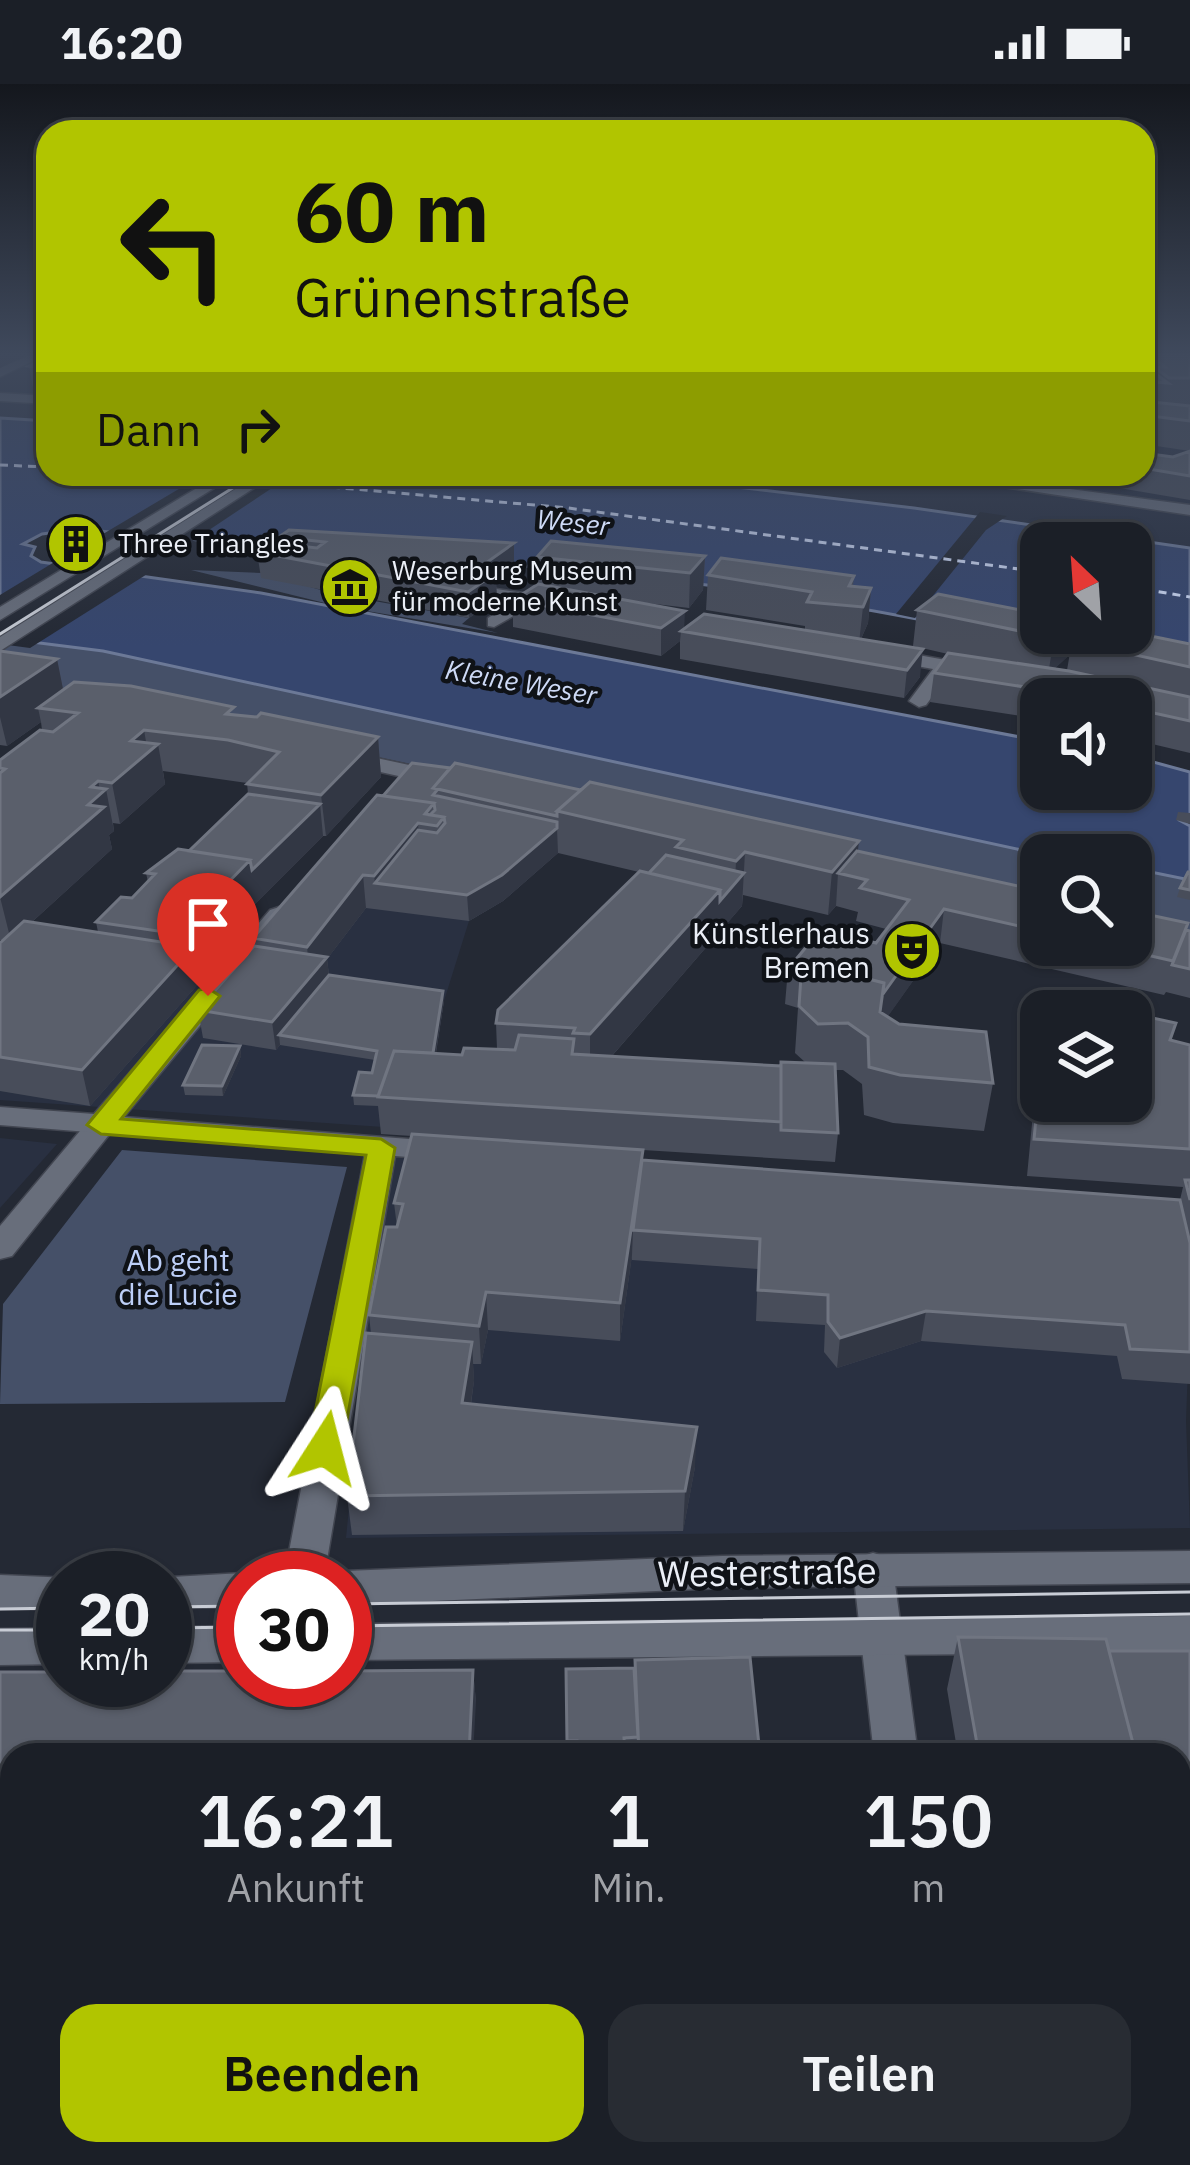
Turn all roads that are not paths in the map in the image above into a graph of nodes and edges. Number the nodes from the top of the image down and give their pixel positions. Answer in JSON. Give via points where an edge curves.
{"nodes":[{"id":1,"x":211,"y":486,"type":"edge"},
{"id":2,"x":250,"y":486,"type":"edge"},
{"id":3,"x":1013,"y":486,"type":"edge"},
{"id":4,"x":1190,"y":510,"type":"edge"},
{"id":5,"x":482,"y":592,"type":"edge"},
{"id":6,"x":530,"y":598,"type":"junction"},
{"id":7,"x":581,"y":606,"type":"edge"},
{"id":8,"x":0,"y":615,"type":"edge"},
{"id":9,"x":494,"y":622,"type":"dead end"},
{"id":10,"x":0,"y":645,"type":"edge"},
{"id":11,"x":868,"y":652,"type":"edge"},
{"id":12,"x":945,"y":666,"type":"junction"},
{"id":13,"x":1007,"y":678,"type":"edge"},
{"id":14,"x":919,"y":701,"type":"dead end"},
{"id":15,"x":322,"y":753,"type":"edge"},
{"id":16,"x":474,"y":786,"type":"edge"},
{"id":17,"x":299,"y":892,"type":"edge"},
{"id":18,"x":0,"y":1116,"type":"edge"},
{"id":19,"x":101,"y":1125,"type":"junction"},
{"id":20,"x":381,"y":1148,"type":"junction"},
{"id":21,"x":482,"y":1154,"type":"edge"},
{"id":22,"x":0,"y":1248,"type":"edge"},
{"id":23,"x":309,"y":1551,"type":"edge"},
{"id":24,"x":1190,"y":1568,"type":"edge"},
{"id":25,"x":873,"y":1569,"type":"junction"},
{"id":26,"x":372,"y":1587,"type":"edge"},
{"id":27,"x":0,"y":1592,"type":"edge"},
{"id":28,"x":36,"y":1592,"type":"edge"},
{"id":29,"x":1190,"y":1634,"type":"edge"},
{"id":30,"x":884,"y":1638,"type":"junction"},
{"id":31,"x":372,"y":1642,"type":"edge"},
{"id":32,"x":36,"y":1646,"type":"edge"},
{"id":33,"x":0,"y":1647,"type":"edge"},
{"id":34,"x":895,"y":1743,"type":"edge"}],
"edges":[{"from":1,"to":8,"type":"street"},
{"from":2,"to":10,"type":"street"},
{"from":3,"to":4,"type":"street"},
{"from":5,"to":6,"type":"street"},
{"from":6,"to":7,"type":"street"},
{"from":6,"to":9,"type":"street"},
{"from":11,"to":12,"type":"street"},
{"from":12,"to":13,"type":"street"},
{"from":12,"to":14,"type":"street"},
{"from":15,"to":16,"type":"street","via":[[399,779]]},
{"from":17,"to":19,"type":"street"},
{"from":18,"to":19,"type":"street"},
{"from":19,"to":20,"type":"street"},
{"from":19,"to":22,"type":"street"},
{"from":20,"to":21,"type":"street"},
{"from":20,"to":23,"type":"street"},
{"from":24,"to":25,"type":"street","name":"Westerstraße"},
{"from":25,"to":26,"type":"street","name":"Westerstraße"},
{"from":25,"to":30,"type":"street"},
{"from":27,"to":28,"type":"street"},
{"from":29,"to":30,"type":"street","name":"Westerstraße"},
{"from":30,"to":31,"type":"street","name":"Westerstraße"},
{"from":30,"to":34,"type":"street"},
{"from":32,"to":33,"type":"street"}]}
